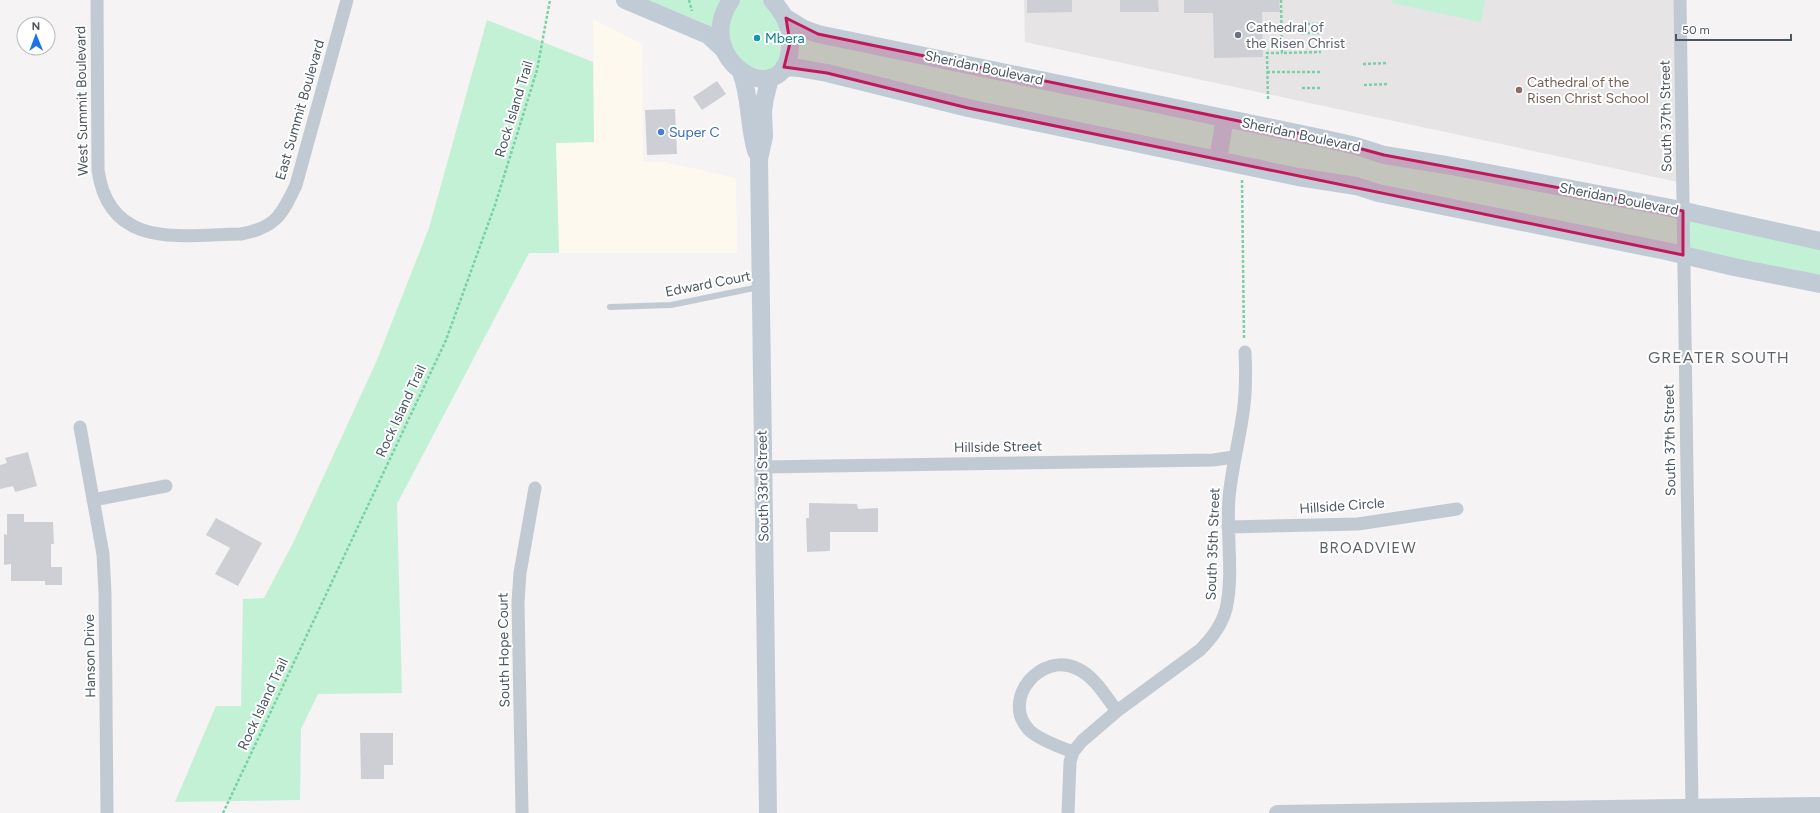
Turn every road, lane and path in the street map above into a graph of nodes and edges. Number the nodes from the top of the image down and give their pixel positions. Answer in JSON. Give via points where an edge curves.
{"nodes":[{"id":1,"x":97,"y":0,"type":"edge"},
{"id":2,"x":347,"y":0,"type":"edge"},
{"id":3,"x":550,"y":0,"type":"edge"},
{"id":4,"x":625,"y":0,"type":"edge"},
{"id":5,"x":731,"y":0,"type":"edge"},
{"id":6,"x":772,"y":0,"type":"edge"},
{"id":7,"x":1281,"y":0,"type":"edge"},
{"id":8,"x":1680,"y":0,"type":"edge"},
{"id":9,"x":786,"y":18,"type":"junction"},
{"id":10,"x":1302,"y":24,"type":"dead end"},
{"id":11,"x":1320,"y":24,"type":"dead end"},
{"id":12,"x":1302,"y":33,"type":"dead end"},
{"id":13,"x":1320,"y":33,"type":"dead end"},
{"id":14,"x":723,"y":49,"type":"junction"},
{"id":15,"x":1282,"y":52,"type":"junction"},
{"id":16,"x":1320,"y":52,"type":"dead end"},
{"id":17,"x":1388,"y":63,"type":"dead end"},
{"id":18,"x":1363,"y":64,"type":"dead end"},
{"id":19,"x":741,"y":72,"type":"junction"},
{"id":20,"x":1267,"y":72,"type":"junction"},
{"id":21,"x":1321,"y":72,"type":"dead end"},
{"id":22,"x":777,"y":73,"type":"junction"},
{"id":23,"x":1388,"y":84,"type":"dead end"},
{"id":24,"x":1364,"y":85,"type":"dead end"},
{"id":25,"x":1302,"y":88,"type":"dead end"},
{"id":26,"x":1321,"y":88,"type":"dead end"},
{"id":27,"x":1268,"y":99,"type":"dead end"},
{"id":28,"x":1225,"y":118,"type":"junction"},
{"id":29,"x":759,"y":159,"type":"junction"},
{"id":30,"x":1218,"y":159,"type":"junction"},
{"id":31,"x":1242,"y":195,"type":"dead end"},
{"id":32,"x":1683,"y":211,"type":"junction"},
{"id":33,"x":272,"y":224,"type":"joint"},
{"id":34,"x":1820,"y":241,"type":"edge"},
{"id":35,"x":1683,"y":254,"type":"junction"},
{"id":36,"x":1820,"y":284,"type":"edge"},
{"id":37,"x":762,"y":286,"type":"junction"},
{"id":38,"x":610,"y":307,"type":"dead end"},
{"id":39,"x":1244,"y":352,"type":"joint"},
{"id":40,"x":80,"y":427,"type":"dead end"},
{"id":41,"x":1234,"y":457,"type":"junction"},
{"id":42,"x":763,"y":467,"type":"junction"},
{"id":43,"x":166,"y":486,"type":"dead end"},
{"id":44,"x":535,"y":488,"type":"dead end"},
{"id":45,"x":93,"y":500,"type":"junction"},
{"id":46,"x":1457,"y":509,"type":"dead end"},
{"id":47,"x":1228,"y":527,"type":"junction"},
{"id":48,"x":1118,"y":711,"type":"junction"},
{"id":49,"x":1073,"y":752,"type":"junction"},
{"id":50,"x":1692,"y":807,"type":"junction"},
{"id":51,"x":1811,"y":808,"type":"edge"},
{"id":52,"x":1536,"y":811,"type":"edge"},
{"id":53,"x":107,"y":813,"type":"edge"},
{"id":54,"x":223,"y":813,"type":"edge"},
{"id":55,"x":522,"y":813,"type":"edge"},
{"id":56,"x":768,"y":813,"type":"edge"},
{"id":57,"x":1068,"y":813,"type":"edge"},
{"id":58,"x":1277,"y":813,"type":"edge"}],
"edges":[{"from":1,"to":33,"type":"street","name":"West Summit Boulevard","via":[[98,170],[100,187],[108,204],[133,226],[159,235],[241,234],[254,232]]},
{"from":2,"to":33,"type":"street","name":"East Summit Boulevard","via":[[296,186]]},
{"from":3,"to":54,"type":"path","name":"Rock Island Trail","via":[[538,66],[495,205],[446,340]]},
{"from":4,"to":14,"type":"main road","via":[[708,35]]},
{"from":5,"to":14,"type":"main road","via":[[721,26]]},
{"from":6,"to":9,"type":"main road"},
{"from":7,"to":15,"type":"path"},
{"from":8,"to":32,"type":"street","name":"South 37th Street"},
{"from":9,"to":22,"type":"main road","name":"South 33rd Street","via":[[789,55]]},
{"from":9,"to":28,"type":"main road","name":"Sheridan Boulevard","via":[[818,34]]},
{"from":10,"to":11,"type":"path"},
{"from":12,"to":13,"type":"path"},
{"from":14,"to":19,"type":"main road"},
{"from":15,"to":16,"type":"path"},
{"from":15,"to":20,"type":"path","via":[[1267,52]]},
{"from":17,"to":18,"type":"path"},
{"from":19,"to":22,"type":"main road","via":[[752,78]]},
{"from":19,"to":29,"type":"main road","name":"South 33rd Street","via":[[747,87],[752,135]]},
{"from":20,"to":21,"type":"path"},
{"from":20,"to":27,"type":"path"},
{"from":22,"to":29,"type":"main road","name":"South 33rd Street","via":[[765,98],[764,136]]},
{"from":22,"to":30,"type":"main road","via":[[799,68],[827,73],[968,108]]},
{"from":23,"to":24,"type":"path"},
{"from":25,"to":26,"type":"path"},
{"from":28,"to":30,"type":"main road"},
{"from":28,"to":32,"type":"main road","name":"Sheridan Boulevard","via":[[1356,146],[1384,155]]},
{"from":29,"to":37,"type":"main road","name":"South 33rd Street"},
{"from":30,"to":35,"type":"main road"},
{"from":31,"to":39,"type":"path"},
{"from":32,"to":34,"type":"main road","name":"Sheridan Boulevard"},
{"from":32,"to":35,"type":"street","name":"South 37th Street"},
{"from":35,"to":36,"type":"main road"},
{"from":35,"to":50,"type":"street","name":"South 37th Street"},
{"from":37,"to":38,"type":"lane","name":"Edward Court","via":[[671,305]]},
{"from":37,"to":42,"type":"main road","name":"South 33rd Street"},
{"from":39,"to":41,"type":"street","name":"South 35th Street","via":[[1246,376],[1243,412]]},
{"from":40,"to":45,"type":"street","name":"Hanson Drive"},
{"from":41,"to":42,"type":"street","name":"Hillside Street","via":[[1212,460]]},
{"from":41,"to":47,"type":"street","name":"South 35th Street"},
{"from":42,"to":56,"type":"main road","name":"South 33rd Street"},
{"from":43,"to":45,"type":"street"},
{"from":44,"to":55,"type":"street","name":"South Hope Court","via":[[520,573],[518,602]]},
{"from":45,"to":53,"type":"street","name":"Hanson Drive","via":[[102,554],[105,593]]},
{"from":46,"to":47,"type":"street","name":"Hillside Circle","via":[[1358,524]]},
{"from":47,"to":48,"type":"street","name":"South 35th Street","via":[[1229,590],[1221,623],[1200,650]]},
{"from":48,"to":49,"type":"street","name":"South 35th Street","via":[[1090,733]]},
{"from":48,"to":49,"type":"street","via":[[1090,677],[1078,668],[1055,665],[1033,675],[1020,695],[1022,718],[1030,731]]},
{"from":49,"to":57,"type":"street","name":"South 35th Street","via":[[1068,774]]},
{"from":50,"to":51,"type":"street"},
{"from":50,"to":52,"type":"street"},
{"from":52,"to":58,"type":"street"}]}
